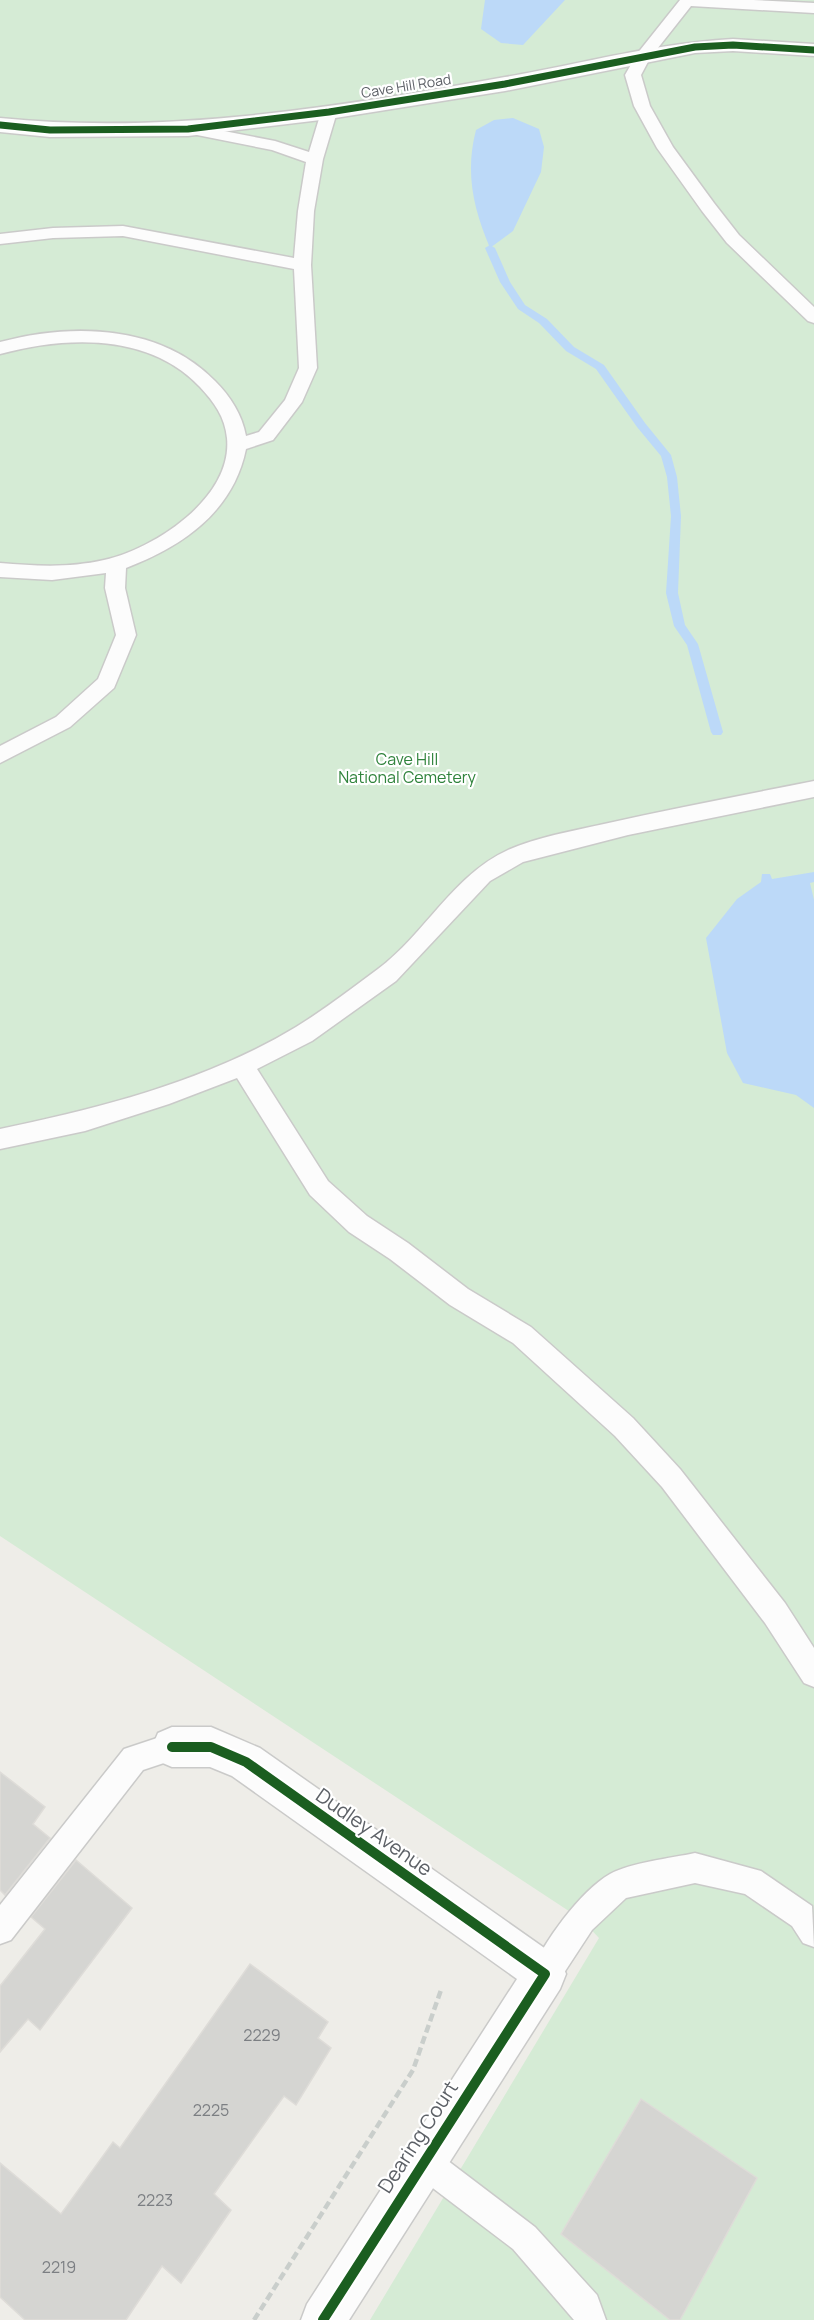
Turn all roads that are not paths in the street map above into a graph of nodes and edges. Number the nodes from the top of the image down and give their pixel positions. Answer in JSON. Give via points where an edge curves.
{"nodes":[{"id":1,"x":688,"y":1,"type":"edge"},
{"id":2,"x":814,"y":8,"type":"edge"},
{"id":3,"x":814,"y":50,"type":"edge"},
{"id":4,"x":643,"y":57,"type":"junction"},
{"id":5,"x":329,"y":112,"type":"junction"},
{"id":6,"x":0,"y":125,"type":"edge"},
{"id":7,"x":188,"y":129,"type":"junction"},
{"id":8,"x":315,"y":159,"type":"junction"},
{"id":9,"x":0,"y":239,"type":"edge"},
{"id":10,"x":302,"y":265,"type":"junction"},
{"id":11,"x":814,"y":317,"type":"edge"},
{"id":12,"x":0,"y":348,"type":"edge"},
{"id":13,"x":237,"y":445,"type":"junction"},
{"id":14,"x":116,"y":563,"type":"junction"},
{"id":15,"x":0,"y":570,"type":"edge"},
{"id":16,"x":0,"y":755,"type":"edge"},
{"id":17,"x":814,"y":789,"type":"edge"},
{"id":18,"x":242,"y":1066,"type":"junction"},
{"id":19,"x":0,"y":1139,"type":"edge"},
{"id":20,"x":814,"y":1673,"type":"edge"},
{"id":21,"x":172,"y":1747,"type":"joint"},
{"id":22,"x":0,"y":1929,"type":"edge"},
{"id":23,"x":814,"y":1932,"type":"edge"},
{"id":24,"x":545,"y":1974,"type":"junction"},
{"id":25,"x":424,"y":2162,"type":"junction"},
{"id":26,"x":322,"y":2320,"type":"edge"},
{"id":27,"x":590,"y":2320,"type":"edge"}],
"edges":[{"from":1,"to":2,"type":"lane"},
{"from":1,"to":4,"type":"lane"},
{"from":3,"to":4,"type":"street","name":"Cave Hill Road","via":[[733,45],[695,47]]},
{"from":4,"to":5,"type":"street","name":"Cave Hill Road"},
{"from":4,"to":11,"type":"lane","via":[[633,75],[642,106],[665,148],[733,239]]},
{"from":5,"to":7,"type":"street","name":"Cave Hill Road"},
{"from":5,"to":8,"type":"lane"},
{"from":6,"to":7,"type":"street","name":"Cave Hill Road","via":[[50,130]]},
{"from":7,"to":8,"type":"lane","via":[[275,146]]},
{"from":8,"to":10,"type":"lane"},
{"from":9,"to":10,"type":"lane","via":[[123,231]]},
{"from":10,"to":13,"type":"lane","via":[[308,368],[293,402],[266,436]]},
{"from":12,"to":13,"type":"lane","via":[[68,336],[121,339],[168,354],[205,378],[229,409]]},
{"from":13,"to":14,"type":"lane","via":[[229,481],[204,515],[165,543]]},
{"from":14,"to":15,"type":"lane","via":[[57,573]]},
{"from":14,"to":16,"type":"lane","via":[[115,588],[126,635],[106,683],[63,722]]},
{"from":17,"to":18,"type":"lane","via":[[628,827],[516,856],[482,875],[388,974],[304,1034]]},
{"from":18,"to":19,"type":"lane","via":[[85,1122]]},
{"from":18,"to":20,"type":"lane","via":[[319,1188],[358,1224],[459,1297],[522,1335],[640,1444],[768,1604]]},
{"from":21,"to":22,"type":"lane","via":[[134,1759]]},
{"from":21,"to":24,"type":"street","name":"Dudley Avenue","via":[[211,1747],[246,1762]]},
{"from":23,"to":24,"type":"lane","via":[[802,1916],[751,1881],[695,1868],[619,1885],[581,1919]]},
{"from":24,"to":25,"type":"street","name":"Dearing Court"},
{"from":25,"to":26,"type":"street","name":"Dearing Court"},
{"from":25,"to":27,"type":"lane","via":[[524,2238],[585,2307]]}]}
